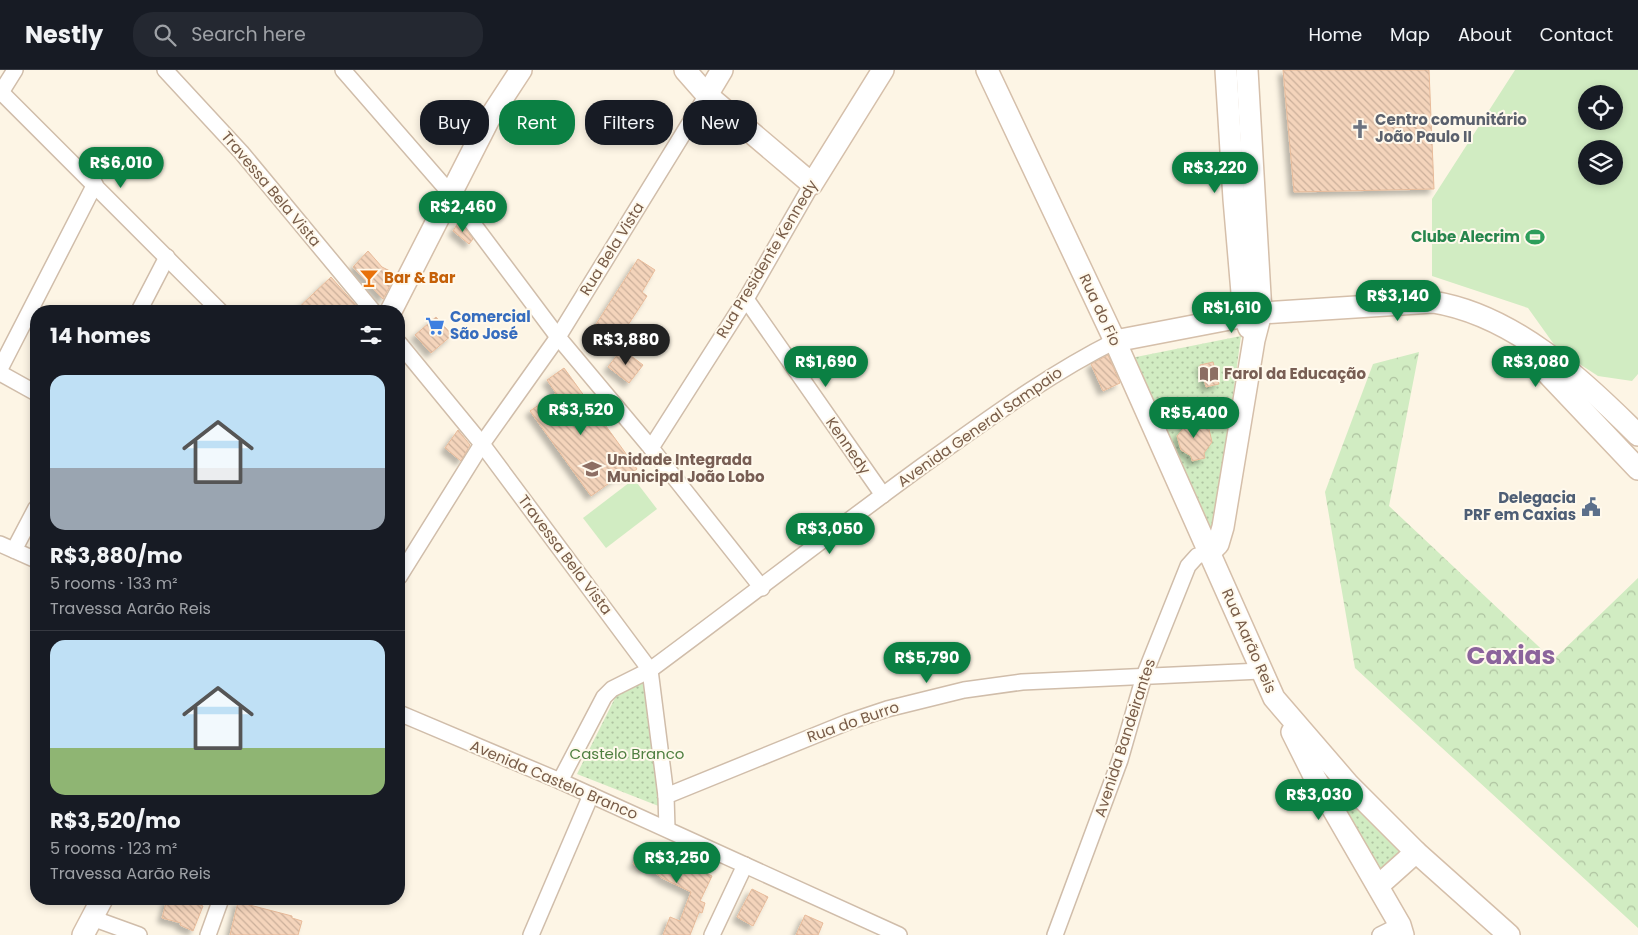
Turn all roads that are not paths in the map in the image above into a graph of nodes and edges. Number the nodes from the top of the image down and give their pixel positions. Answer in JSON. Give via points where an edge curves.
{"nodes":[{"id":1,"x":15,"y":70,"type":"edge"},
{"id":2,"x":165,"y":70,"type":"edge"},
{"id":3,"x":343,"y":70,"type":"edge"},
{"id":4,"x":521,"y":70,"type":"edge"},
{"id":5,"x":685,"y":70,"type":"edge"},
{"id":6,"x":722,"y":70,"type":"edge"},
{"id":7,"x":883,"y":70,"type":"edge"},
{"id":8,"x":987,"y":70,"type":"edge"},
{"id":9,"x":1226,"y":70,"type":"edge"},
{"id":10,"x":1247,"y":70,"type":"edge"},
{"id":11,"x":0,"y":93,"type":"edge"},
{"id":12,"x":706,"y":95,"type":"junction"},
{"id":13,"x":95,"y":184,"type":"junction"},
{"id":14,"x":812,"y":184,"type":"junction"},
{"id":15,"x":450,"y":193,"type":"junction"},
{"id":16,"x":167,"y":257,"type":"junction"},
{"id":17,"x":1259,"y":271,"type":"junction"},
{"id":18,"x":746,"y":299,"type":"junction"},
{"id":19,"x":33,"y":305,"type":"edge"},
{"id":20,"x":142,"y":305,"type":"edge"},
{"id":21,"x":214,"y":305,"type":"edge"},
{"id":22,"x":368,"y":305,"type":"edge"},
{"id":23,"x":394,"y":305,"type":"edge"},
{"id":24,"x":1293,"y":310,"type":"junction"},
{"id":25,"x":30,"y":311,"type":"edge"},
{"id":26,"x":1253,"y":314,"type":"junction"},
{"id":27,"x":1506,"y":328,"type":"junction"},
{"id":28,"x":558,"y":336,"type":"junction"},
{"id":29,"x":1115,"y":341,"type":"junction"},
{"id":30,"x":405,"y":349,"type":"edge"},
{"id":31,"x":0,"y":369,"type":"edge"},
{"id":32,"x":0,"y":373,"type":"edge"},
{"id":33,"x":30,"y":390,"type":"edge"},
{"id":34,"x":1611,"y":408,"type":"junction"},
{"id":35,"x":1593,"y":424,"type":"junction"},
{"id":36,"x":1638,"y":435,"type":"edge"},
{"id":37,"x":482,"y":444,"type":"junction"},
{"id":38,"x":651,"y":448,"type":"junction"},
{"id":39,"x":1638,"y":469,"type":"edge"},
{"id":40,"x":883,"y":495,"type":"junction"},
{"id":41,"x":30,"y":516,"type":"edge"},
{"id":42,"x":7,"y":547,"type":"edge"},
{"id":43,"x":1210,"y":552,"type":"junction"},
{"id":44,"x":30,"y":557,"type":"edge"},
{"id":45,"x":405,"y":567,"type":"edge"},
{"id":46,"x":762,"y":588,"type":"junction"},
{"id":47,"x":650,"y":670,"type":"junction"},
{"id":48,"x":1261,"y":671,"type":"junction"},
{"id":49,"x":1144,"y":676,"type":"junction"},
{"id":50,"x":1274,"y":698,"type":"junction"},
{"id":51,"x":405,"y":716,"type":"edge"},
{"id":52,"x":560,"y":781,"type":"junction"},
{"id":53,"x":591,"y":795,"type":"junction"},
{"id":54,"x":666,"y":796,"type":"junction"},
{"id":55,"x":667,"y":829,"type":"junction"},
{"id":56,"x":1416,"y":852,"type":"junction"},
{"id":57,"x":744,"y":865,"type":"junction"},
{"id":58,"x":1378,"y":886,"type":"junction"},
{"id":59,"x":99,"y":905,"type":"edge"},
{"id":60,"x":219,"y":905,"type":"edge"},
{"id":61,"x":87,"y":927,"type":"edge"},
{"id":62,"x":1404,"y":932,"type":"edge"},
{"id":63,"x":139,"y":935,"type":"edge"},
{"id":64,"x":208,"y":935,"type":"edge"},
{"id":65,"x":532,"y":935,"type":"edge"},
{"id":66,"x":712,"y":935,"type":"edge"},
{"id":67,"x":899,"y":935,"type":"edge"},
{"id":68,"x":1055,"y":935,"type":"edge"},
{"id":69,"x":1380,"y":935,"type":"edge"},
{"id":70,"x":1509,"y":935,"type":"edge"}],
"edges":[{"from":1,"to":11,"type":"street"},
{"from":2,"to":22,"type":"street","name":"Travessa Bela Vista","via":[[241,152]]},
{"from":3,"to":15,"type":"street"},
{"from":4,"to":15,"type":"street","via":[[489,119]]},
{"from":5,"to":12,"type":"street"},
{"from":6,"to":12,"type":"street","name":"Rua Bela Vista"},
{"from":7,"to":14,"type":"street","name":"Rua Presidente Kennedy"},
{"from":8,"to":29,"type":"street","name":"Rua do Fio"},
{"from":9,"to":26,"type":"street","via":[[1234,199]]},
{"from":10,"to":17,"type":"street"},
{"from":11,"to":13,"type":"street"},
{"from":12,"to":14,"type":"street"},
{"from":12,"to":28,"type":"street","name":"Rua Bela Vista"},
{"from":13,"to":16,"type":"street"},
{"from":13,"to":19,"type":"street"},
{"from":14,"to":18,"type":"street","name":"Rua Presidente Kennedy"},
{"from":15,"to":23,"type":"street"},
{"from":15,"to":28,"type":"street"},
{"from":16,"to":20,"type":"street"},
{"from":16,"to":21,"type":"street"},
{"from":17,"to":24,"type":"street","via":[[1275,304]]},
{"from":17,"to":26,"type":"street"},
{"from":18,"to":38,"type":"street","name":"Rua Presidente Kennedy"},
{"from":18,"to":40,"type":"street","name":"Kennedy"},
{"from":24,"to":26,"type":"street","name":"Avenida General Sampaio"},
{"from":24,"to":27,"type":"street","name":"Avenida General Sampaio","via":[[1433,302],[1472,310]]},
{"from":25,"to":31,"type":"street"},
{"from":26,"to":29,"type":"street","name":"Avenida General Sampaio"},
{"from":26,"to":43,"type":"street","via":[[1254,340],[1224,527],[1218,544]]},
{"from":27,"to":34,"type":"street","name":"Avenida General Sampaio","via":[[1563,367]]},
{"from":27,"to":35,"type":"street","name":"Avenida General Sampaio"},
{"from":28,"to":37,"type":"street","name":"Rua Bela Vista"},
{"from":28,"to":38,"type":"street"},
{"from":29,"to":40,"type":"street","name":"Avenida General Sampaio","via":[[1007,406]]},
{"from":29,"to":43,"type":"street","name":"Rua do Fio"},
{"from":30,"to":37,"type":"street","name":"Travessa Bela Vista"},
{"from":32,"to":33,"type":"street"},
{"from":34,"to":35,"type":"street"},
{"from":34,"to":36,"type":"street","name":"Avenida General Sampaio"},
{"from":35,"to":39,"type":"street","name":"Avenida General Sampaio"},
{"from":37,"to":45,"type":"street","name":"Rua Bela Vista"},
{"from":37,"to":47,"type":"street","name":"Travessa Bela Vista"},
{"from":38,"to":46,"type":"street"},
{"from":40,"to":46,"type":"street","name":"Avenida General Sampaio"},
{"from":41,"to":42,"type":"street"},
{"from":42,"to":44,"type":"street"},
{"from":43,"to":48,"type":"street","name":"Rua Aarão Reis"},
{"from":43,"to":49,"type":"street","name":"Avenida Bandeirantes","via":[[1197,556],[1188,566]]},
{"from":46,"to":47,"type":"street","name":"Avenida General Sampaio"},
{"from":47,"to":52,"type":"street","name":"Avenida General Sampaio","via":[[612,689],[604,697]]},
{"from":47,"to":54,"type":"street","name":"Travessa Bela Vista"},
{"from":48,"to":49,"type":"street","name":"Rua do Burro"},
{"from":48,"to":50,"type":"street","name":"Rua Aarão Reis"},
{"from":49,"to":54,"type":"street","name":"Rua do Burro","via":[[1022,682],[964,690],[887,709],[809,736]]},
{"from":49,"to":68,"type":"street","name":"Avenida Bandeirantes","via":[[1120,760]]},
{"from":50,"to":56,"type":"street","name":"Rua Aarão Reis","via":[[1335,769]]},
{"from":50,"to":58,"type":"street","via":[[1315,778]]},
{"from":51,"to":52,"type":"street","name":"Avenida Castelo Branco"},
{"from":52,"to":53,"type":"street","name":"Avenida Castelo Branco"},
{"from":53,"to":55,"type":"street","name":"Avenida Castelo Branco"},
{"from":53,"to":65,"type":"street"},
{"from":54,"to":55,"type":"street"},
{"from":55,"to":57,"type":"street","name":"Avenida Castelo Branco"},
{"from":56,"to":58,"type":"street"},
{"from":56,"to":70,"type":"street","name":"Rua Aarão Reis"},
{"from":57,"to":66,"type":"street"},
{"from":57,"to":67,"type":"street","name":"Avenida Castelo Branco"},
{"from":58,"to":62,"type":"street"},
{"from":59,"to":61,"type":"street"},
{"from":60,"to":64,"type":"street"},
{"from":61,"to":63,"type":"street"},
{"from":62,"to":69,"type":"street"}]}
